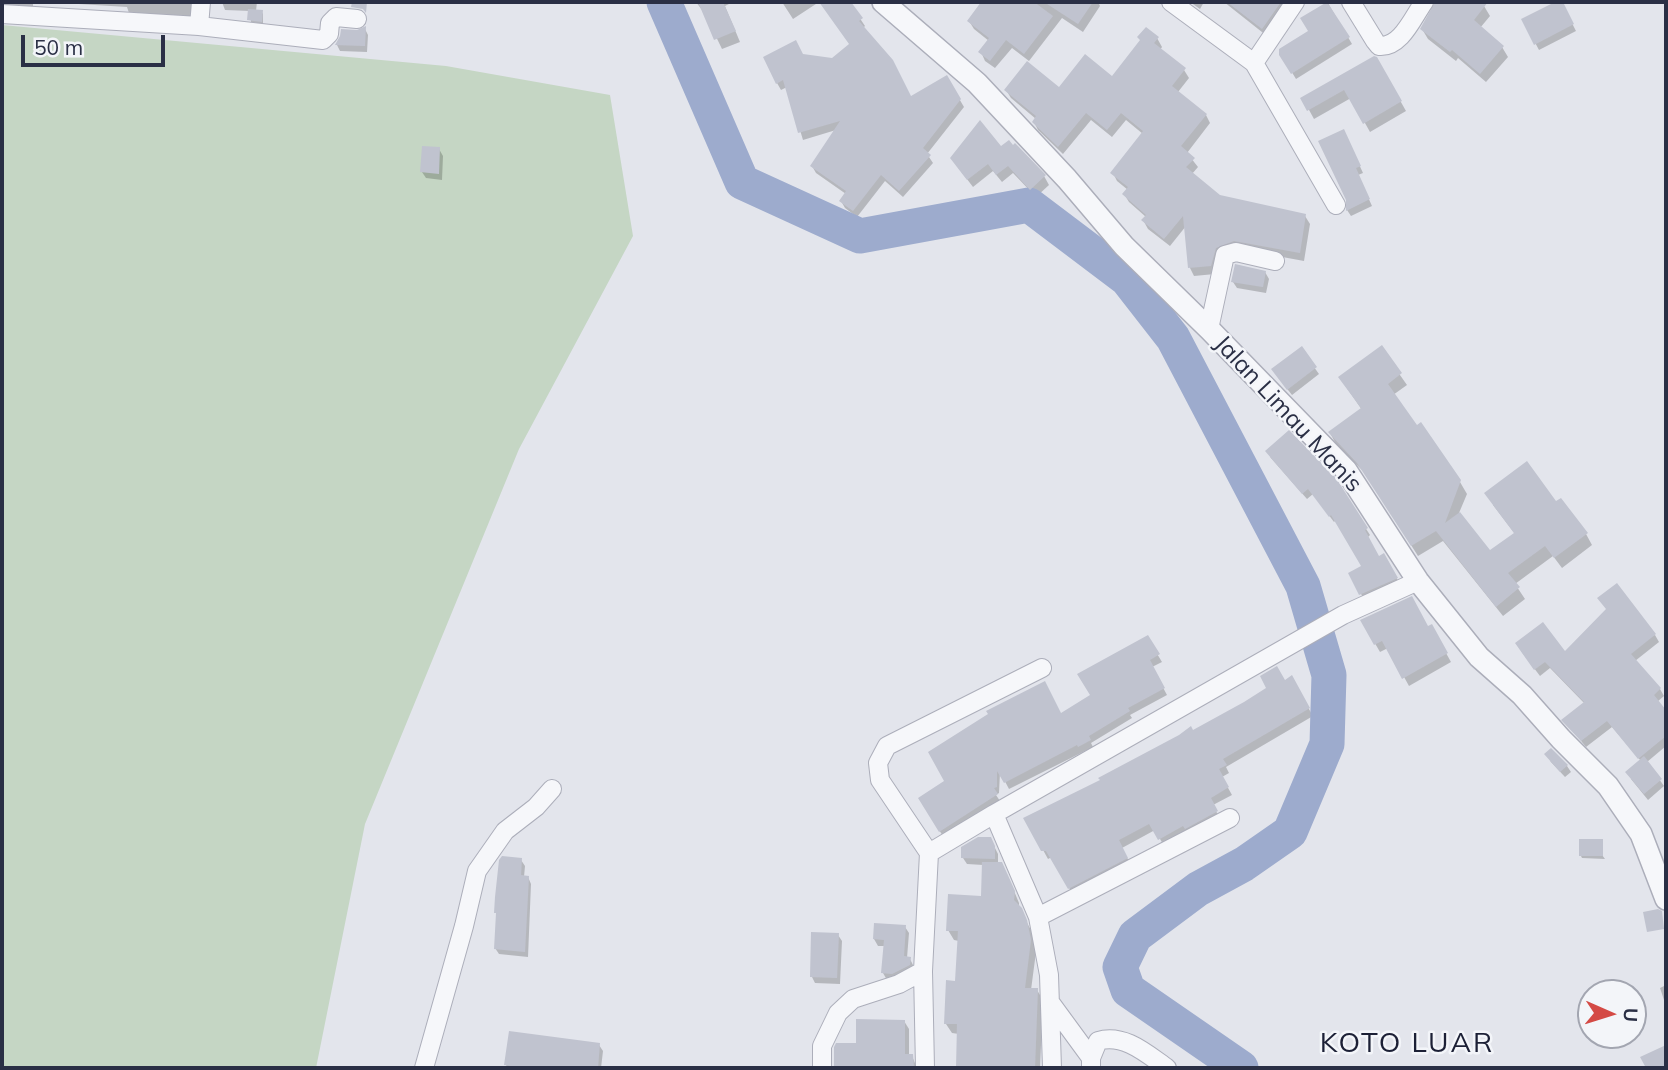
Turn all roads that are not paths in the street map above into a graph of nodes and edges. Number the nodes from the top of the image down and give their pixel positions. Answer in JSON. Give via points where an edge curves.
{"nodes":[{"id":1,"x":201,"y":2,"type":"edge"},
{"id":2,"x":883,"y":2,"type":"edge"},
{"id":3,"x":1171,"y":2,"type":"edge"},
{"id":4,"x":1295,"y":2,"type":"edge"},
{"id":5,"x":1350,"y":2,"type":"edge"},
{"id":6,"x":1424,"y":2,"type":"edge"},
{"id":7,"x":2,"y":14,"type":"edge"},
{"id":8,"x":357,"y":19,"type":"dead end"},
{"id":9,"x":199,"y":26,"type":"junction"},
{"id":10,"x":1254,"y":63,"type":"junction"},
{"id":11,"x":1336,"y":205,"type":"dead end"},
{"id":12,"x":1275,"y":261,"type":"dead end"},
{"id":13,"x":1209,"y":328,"type":"junction"},
{"id":14,"x":1418,"y":581,"type":"junction"},
{"id":15,"x":1042,"y":668,"type":"dead end"},
{"id":16,"x":552,"y":789,"type":"dead end"},
{"id":17,"x":994,"y":814,"type":"junction"},
{"id":18,"x":1230,"y":818,"type":"dead end"},
{"id":19,"x":929,"y":853,"type":"junction"},
{"id":20,"x":1666,"y":899,"type":"edge"},
{"id":21,"x":1038,"y":916,"type":"junction"},
{"id":22,"x":923,"y":971,"type":"junction"},
{"id":23,"x":1049,"y":1002,"type":"junction"},
{"id":24,"x":1091,"y":1063,"type":"edge"},
{"id":25,"x":424,"y":1068,"type":"edge"},
{"id":26,"x":822,"y":1068,"type":"edge"},
{"id":27,"x":925,"y":1068,"type":"edge"},
{"id":28,"x":1052,"y":1068,"type":"edge"},
{"id":29,"x":1167,"y":1068,"type":"edge"}],
"edges":[{"from":1,"to":9,"type":"street"},
{"from":2,"to":13,"type":"street","name":"Jalan Limau Manis","via":[[977,83],[1124,246]]},
{"from":3,"to":10,"type":"street"},
{"from":4,"to":10,"type":"street"},
{"from":5,"to":6,"type":"street","via":[[1379,46],[1395,42]]},
{"from":7,"to":9,"type":"street"},
{"from":8,"to":9,"type":"street","via":[[336,17],[323,40]]},
{"from":10,"to":11,"type":"street"},
{"from":12,"to":13,"type":"street","via":[[1236,252],[1225,255]]},
{"from":13,"to":14,"type":"street","name":"Jalan Limau Manis","via":[[1346,470]]},
{"from":14,"to":17,"type":"street","via":[[1343,615]]},
{"from":14,"to":20,"type":"street","name":"Jalan Limau Manis","via":[[1479,657],[1522,695],[1608,786],[1641,834]]},
{"from":15,"to":19,"type":"street","via":[[887,746],[877,762],[880,780]]},
{"from":16,"to":25,"type":"street","via":[[505,831],[477,870]]},
{"from":17,"to":19,"type":"street"},
{"from":17,"to":21,"type":"street"},
{"from":18,"to":21,"type":"street"},
{"from":19,"to":22,"type":"street"},
{"from":21,"to":23,"type":"street"},
{"from":22,"to":26,"type":"street","via":[[853,999],[838,1013],[822,1046]]},
{"from":22,"to":27,"type":"street"},
{"from":23,"to":24,"type":"street"},
{"from":23,"to":28,"type":"street"},
{"from":24,"to":29,"type":"street","via":[[1098,1041],[1110,1037],[1122,1039]]}]}
